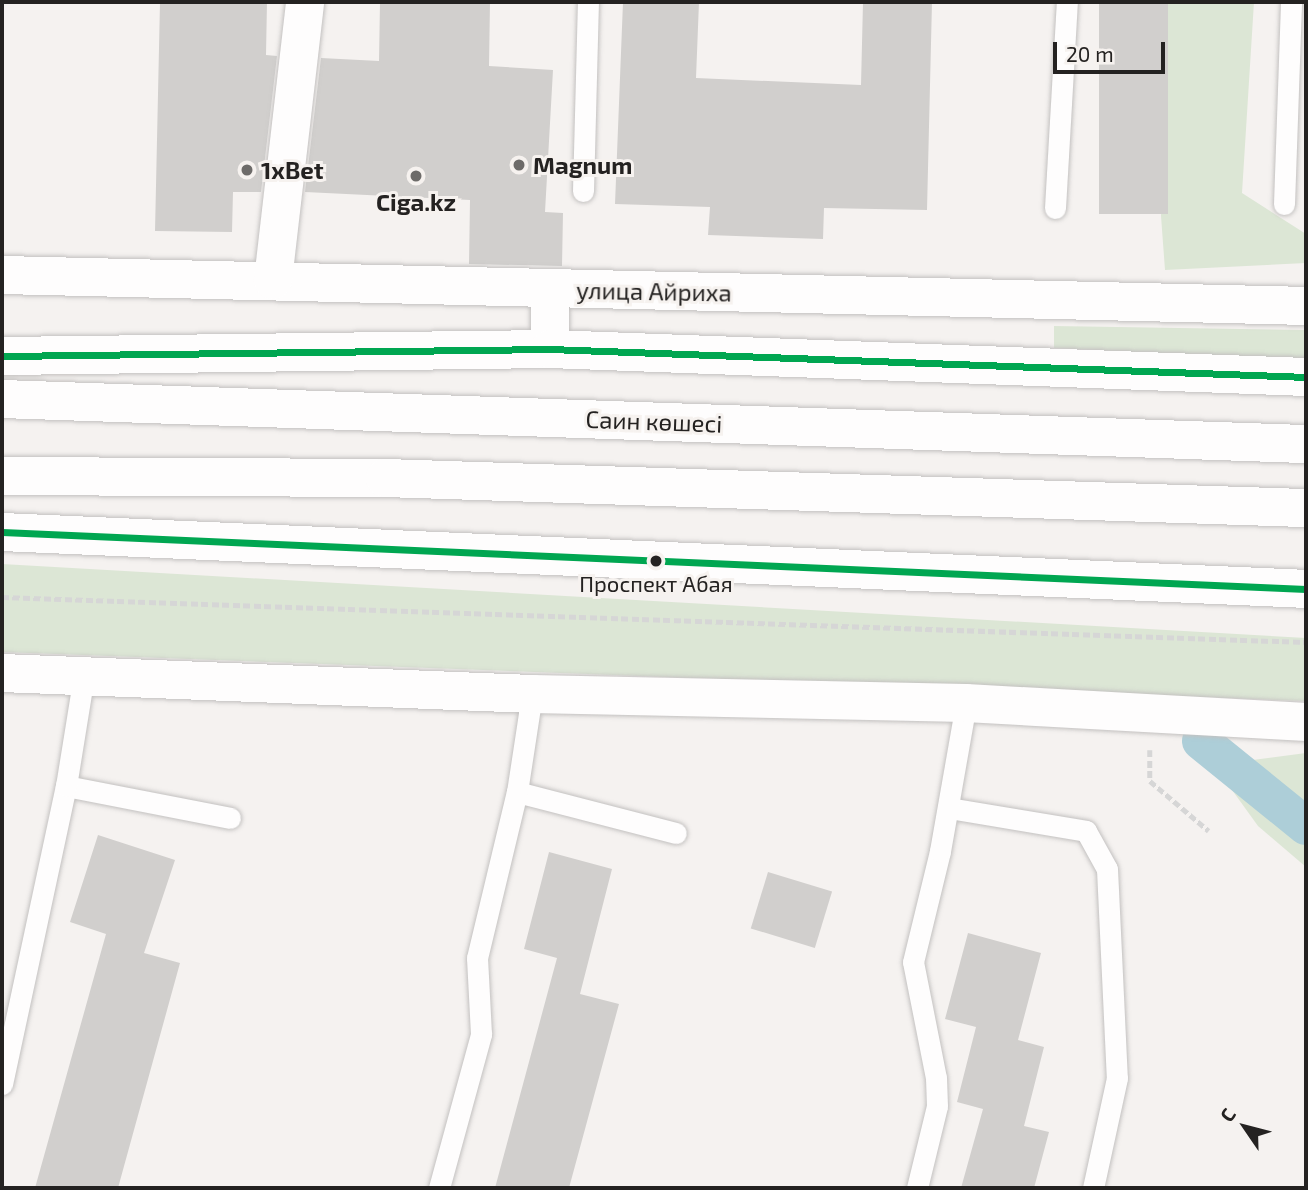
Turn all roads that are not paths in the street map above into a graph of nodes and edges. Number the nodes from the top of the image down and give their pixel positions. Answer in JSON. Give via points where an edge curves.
{"nodes":[{"id":1,"x":305,"y":2,"type":"edge"},
{"id":2,"x":588,"y":2,"type":"edge"},
{"id":3,"x":1067,"y":2,"type":"edge"},
{"id":4,"x":1291,"y":2,"type":"edge"},
{"id":5,"x":583,"y":191,"type":"dead end"},
{"id":6,"x":1284,"y":204,"type":"dead end"},
{"id":7,"x":1055,"y":208,"type":"dead end"},
{"id":8,"x":2,"y":275,"type":"edge"},
{"id":9,"x":274,"y":280,"type":"junction"},
{"id":10,"x":550,"y":288,"type":"junction"},
{"id":11,"x":1306,"y":306,"type":"edge"},
{"id":12,"x":550,"y":349,"type":"junction"},
{"id":13,"x":2,"y":356,"type":"edge"},
{"id":14,"x":1306,"y":377,"type":"edge"},
{"id":15,"x":2,"y":399,"type":"edge"},
{"id":16,"x":1306,"y":444,"type":"edge"},
{"id":17,"x":2,"y":476,"type":"edge"},
{"id":18,"x":1306,"y":508,"type":"edge"},
{"id":19,"x":2,"y":532,"type":"edge"},
{"id":20,"x":1306,"y":589,"type":"edge"},
{"id":21,"x":2,"y":673,"type":"edge"},
{"id":22,"x":84,"y":675,"type":"junction"},
{"id":23,"x":532,"y":694,"type":"junction"},
{"id":24,"x":966,"y":703,"type":"junction"},
{"id":25,"x":1306,"y":722,"type":"edge"},
{"id":26,"x":65,"y":786,"type":"junction"},
{"id":27,"x":517,"y":792,"type":"junction"},
{"id":28,"x":948,"y":808,"type":"junction"},
{"id":29,"x":230,"y":818,"type":"dead end"},
{"id":30,"x":676,"y":833,"type":"dead end"},
{"id":31,"x":2,"y":1084,"type":"edge"},
{"id":32,"x":439,"y":1188,"type":"edge"},
{"id":33,"x":917,"y":1188,"type":"edge"},
{"id":34,"x":1093,"y":1188,"type":"edge"}],
"edges":[{"from":1,"to":9,"type":"main road"},
{"from":2,"to":5,"type":"lane"},
{"from":3,"to":7,"type":"lane"},
{"from":4,"to":6,"type":"lane"},
{"from":8,"to":9,"type":"main road","name":"улица Айриха"},
{"from":9,"to":10,"type":"main road","name":"улица Айриха"},
{"from":10,"to":11,"type":"main road","name":"улица Айриха"},
{"from":10,"to":12,"type":"main road"},
{"from":12,"to":13,"type":"main road"},
{"from":12,"to":14,"type":"main road"},
{"from":15,"to":16,"type":"main road","name":"Саин көшесі"},
{"from":17,"to":18,"type":"main road","via":[[385,478]]},
{"from":19,"to":20,"type":"main road"},
{"from":21,"to":22,"type":"main road"},
{"from":22,"to":23,"type":"main road"},
{"from":22,"to":26,"type":"lane"},
{"from":23,"to":24,"type":"main road"},
{"from":23,"to":27,"type":"lane"},
{"from":24,"to":25,"type":"main road"},
{"from":24,"to":28,"type":"lane"},
{"from":26,"to":29,"type":"lane"},
{"from":26,"to":31,"type":"lane"},
{"from":27,"to":30,"type":"lane"},
{"from":27,"to":32,"type":"lane","via":[[477,958],[481,1034]]},
{"from":28,"to":33,"type":"lane","via":[[913,962],[933,1052],[937,1106]]},
{"from":28,"to":34,"type":"lane","via":[[1086,831],[1107,869],[1117,1078]]}]}
